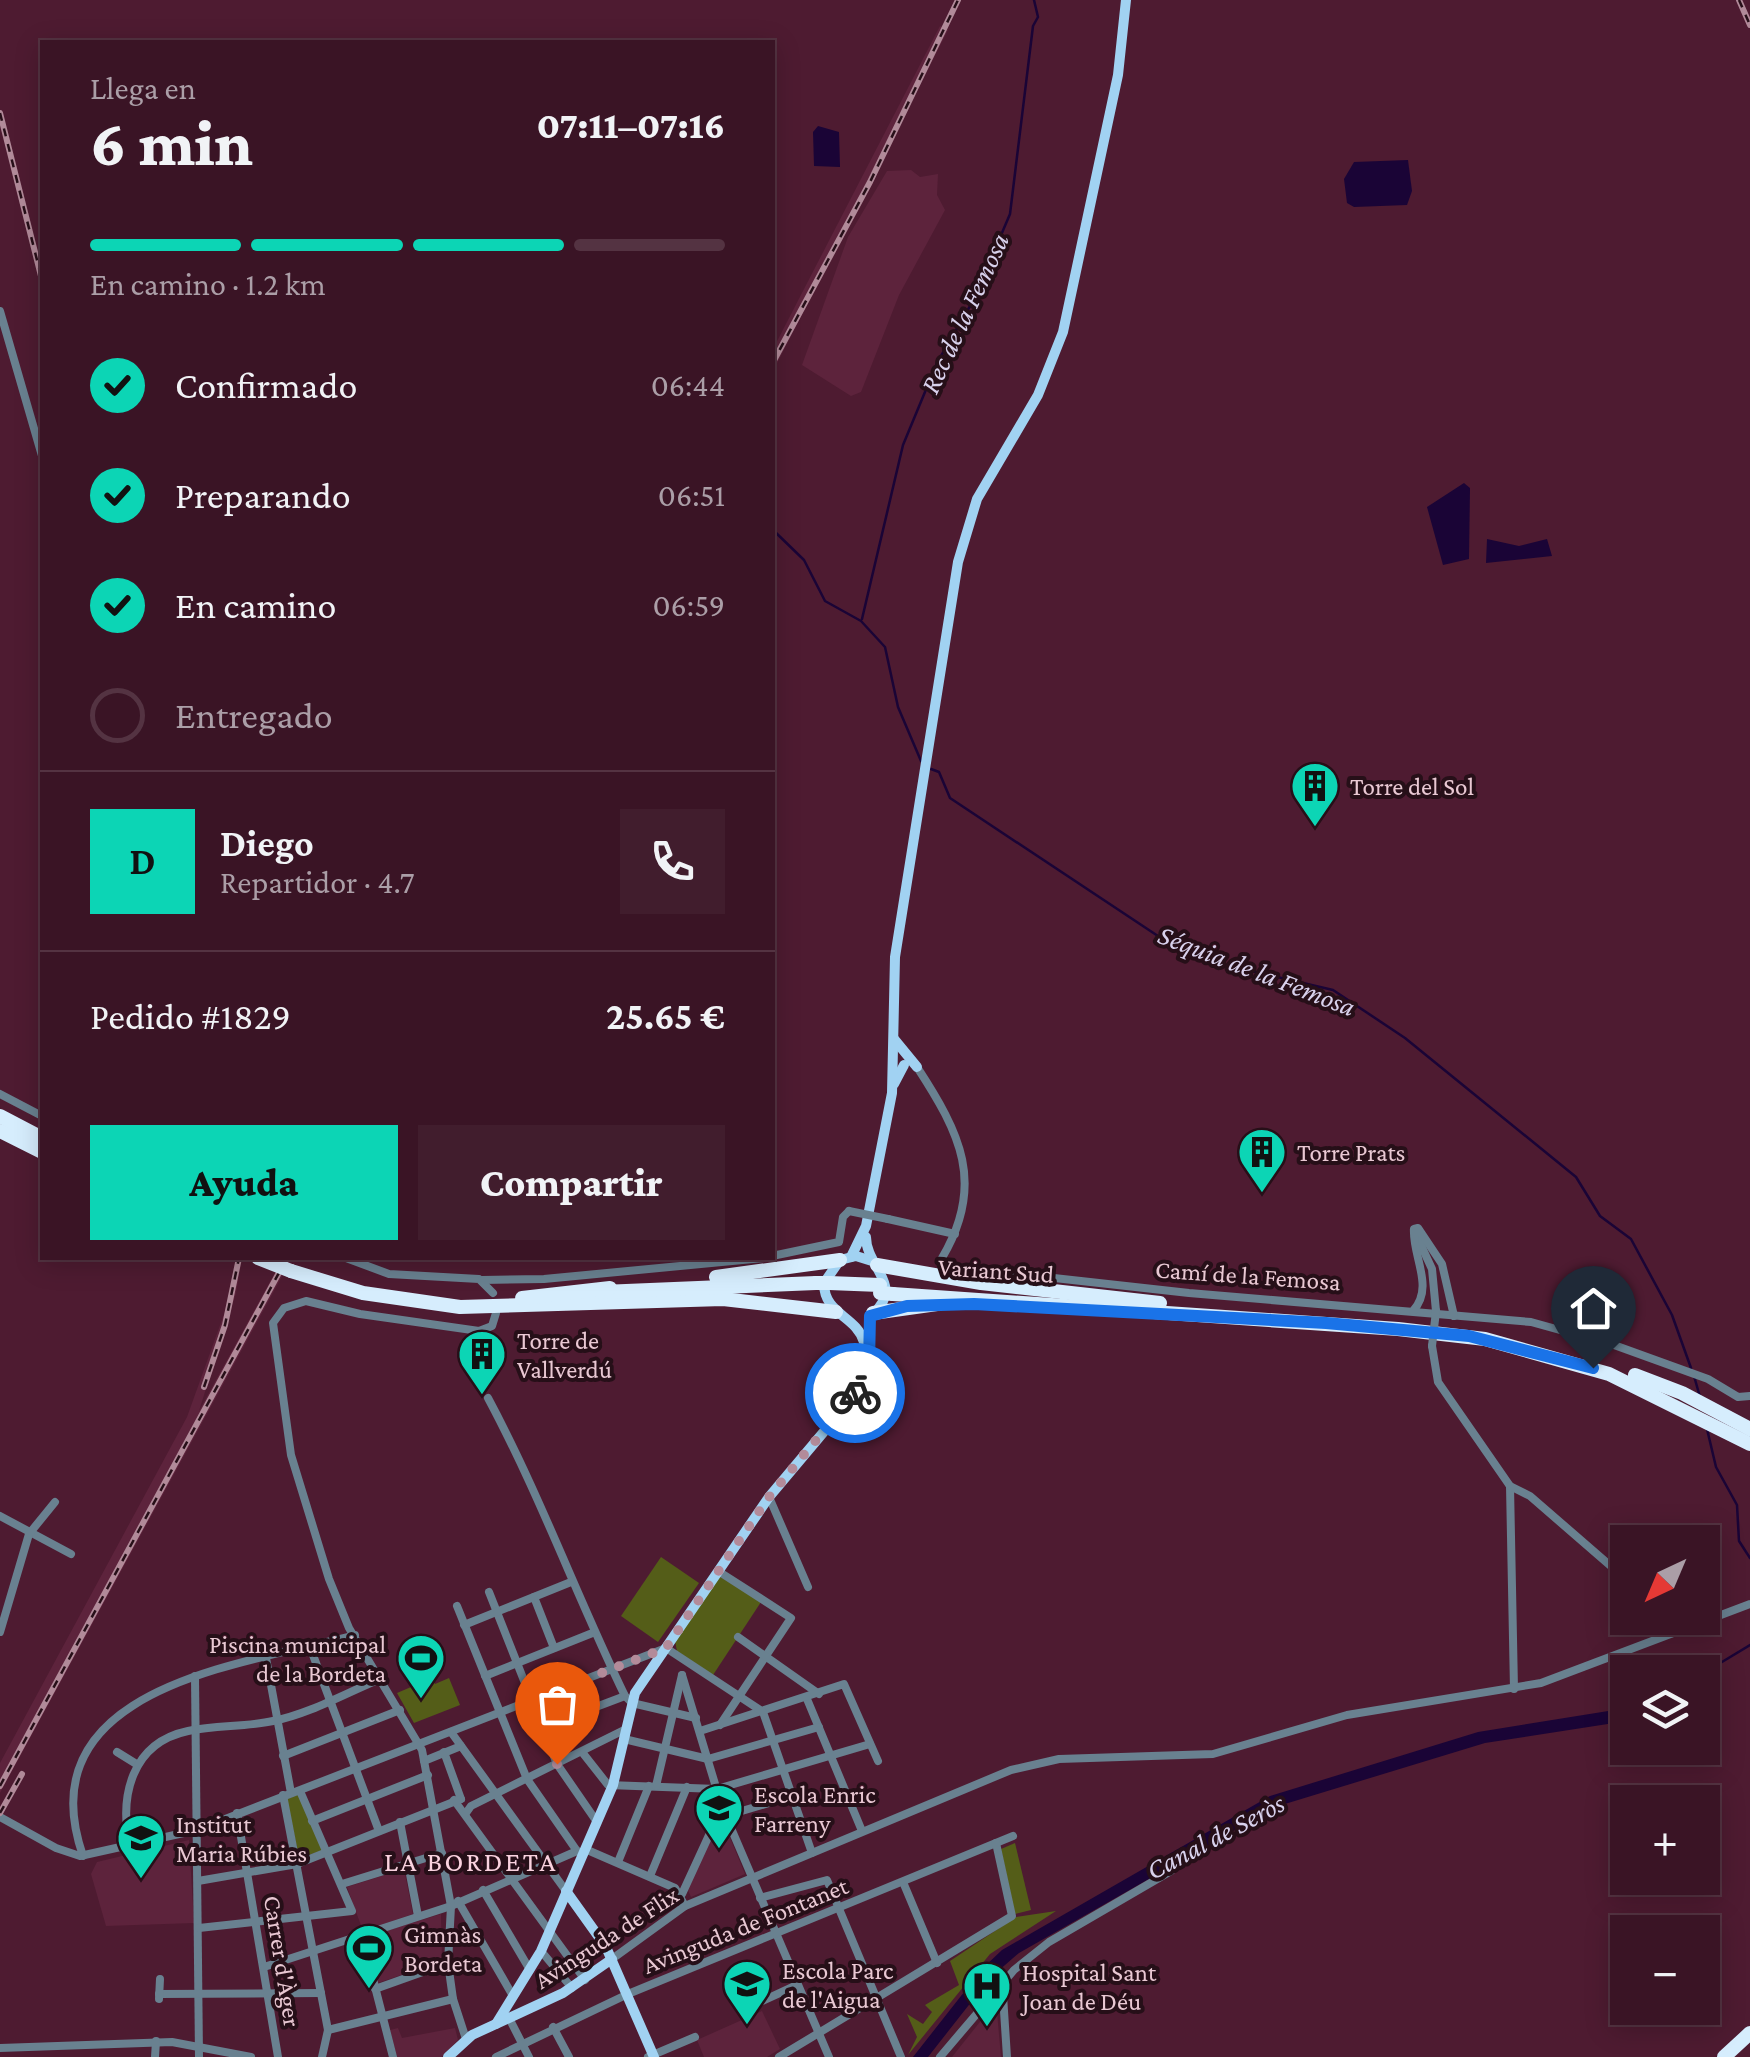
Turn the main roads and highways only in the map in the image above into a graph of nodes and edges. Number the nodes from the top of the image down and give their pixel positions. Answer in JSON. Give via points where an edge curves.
{"nodes":[{"id":1,"x":1126,"y":0,"type":"edge"},
{"id":2,"x":0,"y":1116,"type":"edge"},
{"id":3,"x":0,"y":1128,"type":"edge"},
{"id":4,"x":40,"y":1137,"type":"edge"},
{"id":5,"x":40,"y":1149,"type":"edge"},
{"id":6,"x":866,"y":1226,"type":"junction"},
{"id":7,"x":845,"y":1258,"type":"junction"},
{"id":8,"x":874,"y":1263,"type":"junction"},
{"id":9,"x":288,"y":1264,"type":"edge"},
{"id":10,"x":823,"y":1287,"type":"junction"},
{"id":11,"x":887,"y":1290,"type":"junction"},
{"id":12,"x":522,"y":1298,"type":"junction"},
{"id":13,"x":616,"y":1300,"type":"junction"},
{"id":14,"x":1160,"y":1303,"type":"junction"},
{"id":15,"x":1117,"y":1308,"type":"junction"},
{"id":16,"x":872,"y":1314,"type":"junction"},
{"id":17,"x":842,"y":1315,"type":"junction"},
{"id":18,"x":864,"y":1340,"type":"junction"},
{"id":19,"x":868,"y":1369,"type":"junction"},
{"id":20,"x":856,"y":1392,"type":"junction"},
{"id":21,"x":1686,"y":1402,"type":"junction"},
{"id":22,"x":1729,"y":1424,"type":"junction"},
{"id":23,"x":1750,"y":1432,"type":"edge"},
{"id":24,"x":1750,"y":1444,"type":"edge"},
{"id":25,"x":566,"y":1892,"type":"junction"},
{"id":26,"x":612,"y":1960,"type":"junction"},
{"id":27,"x":496,"y":2024,"type":"junction"},
{"id":28,"x":1750,"y":2033,"type":"edge"},
{"id":29,"x":1750,"y":2044,"type":"edge"},
{"id":30,"x":651,"y":2056,"type":"edge"},
{"id":31,"x":448,"y":2057,"type":"edge"},
{"id":32,"x":1724,"y":2057,"type":"edge"},
{"id":33,"x":1735,"y":2057,"type":"edge"}],
"edges":[{"from":1,"to":6,"type":"main road","via":[[1118,75],[1053,363],[965,533],[895,957],[893,1038],[901,1060]]},
{"from":2,"to":4,"type":"highway"},
{"from":3,"to":5,"type":"highway"},
{"from":6,"to":7,"type":"main road"},
{"from":6,"to":8,"type":"main road"},
{"from":7,"to":8,"type":"main road"},
{"from":7,"to":12,"type":"highway"},
{"from":7,"to":17,"type":"main road","via":[[829,1270],[824,1288]]},
{"from":8,"to":14,"type":"highway"},
{"from":8,"to":16,"type":"main road","via":[[886,1292]]},
{"from":9,"to":12,"type":"highway","name":"Variant Sud","via":[[408,1292]]},
{"from":9,"to":13,"type":"highway","via":[[363,1293],[434,1305]]},
{"from":10,"to":11,"type":"highway","name":"Variant Sud"},
{"from":10,"to":12,"type":"highway","name":"Variant Sud"},
{"from":10,"to":13,"type":"highway","name":"Variant Sud"},
{"from":11,"to":14,"type":"highway","name":"Variant Sud"},
{"from":11,"to":15,"type":"highway","name":"Variant Sud"},
{"from":13,"to":17,"type":"highway","via":[[745,1300]]},
{"from":14,"to":21,"type":"highway","name":"Variant Sud","via":[[1483,1331],[1634,1375]]},
{"from":15,"to":16,"type":"highway","via":[[929,1304]]},
{"from":15,"to":21,"type":"highway","via":[[1485,1339]]},
{"from":16,"to":17,"type":"main road"},
{"from":16,"to":19,"type":"main road"},
{"from":17,"to":18,"type":"main road"},
{"from":18,"to":19,"type":"main road"},
{"from":18,"to":20,"type":"main road"},
{"from":19,"to":20,"type":"main road"},
{"from":20,"to":25,"type":"main road","via":[[771,1494],[666,1648],[651,1659],[628,1699],[613,1785]]},
{"from":21,"to":22,"type":"highway"},
{"from":22,"to":23,"type":"highway"},
{"from":22,"to":24,"type":"highway"},
{"from":25,"to":26,"type":"main road"},
{"from":25,"to":27,"type":"main road","via":[[541,1951]]},
{"from":26,"to":27,"type":"main road","name":"Avinguda de Flix","via":[[572,1988]]},
{"from":26,"to":30,"type":"main road"},
{"from":27,"to":31,"type":"main road","name":"Avinguda de Flix"},
{"from":28,"to":32,"type":"highway"},
{"from":29,"to":33,"type":"highway"}]}
